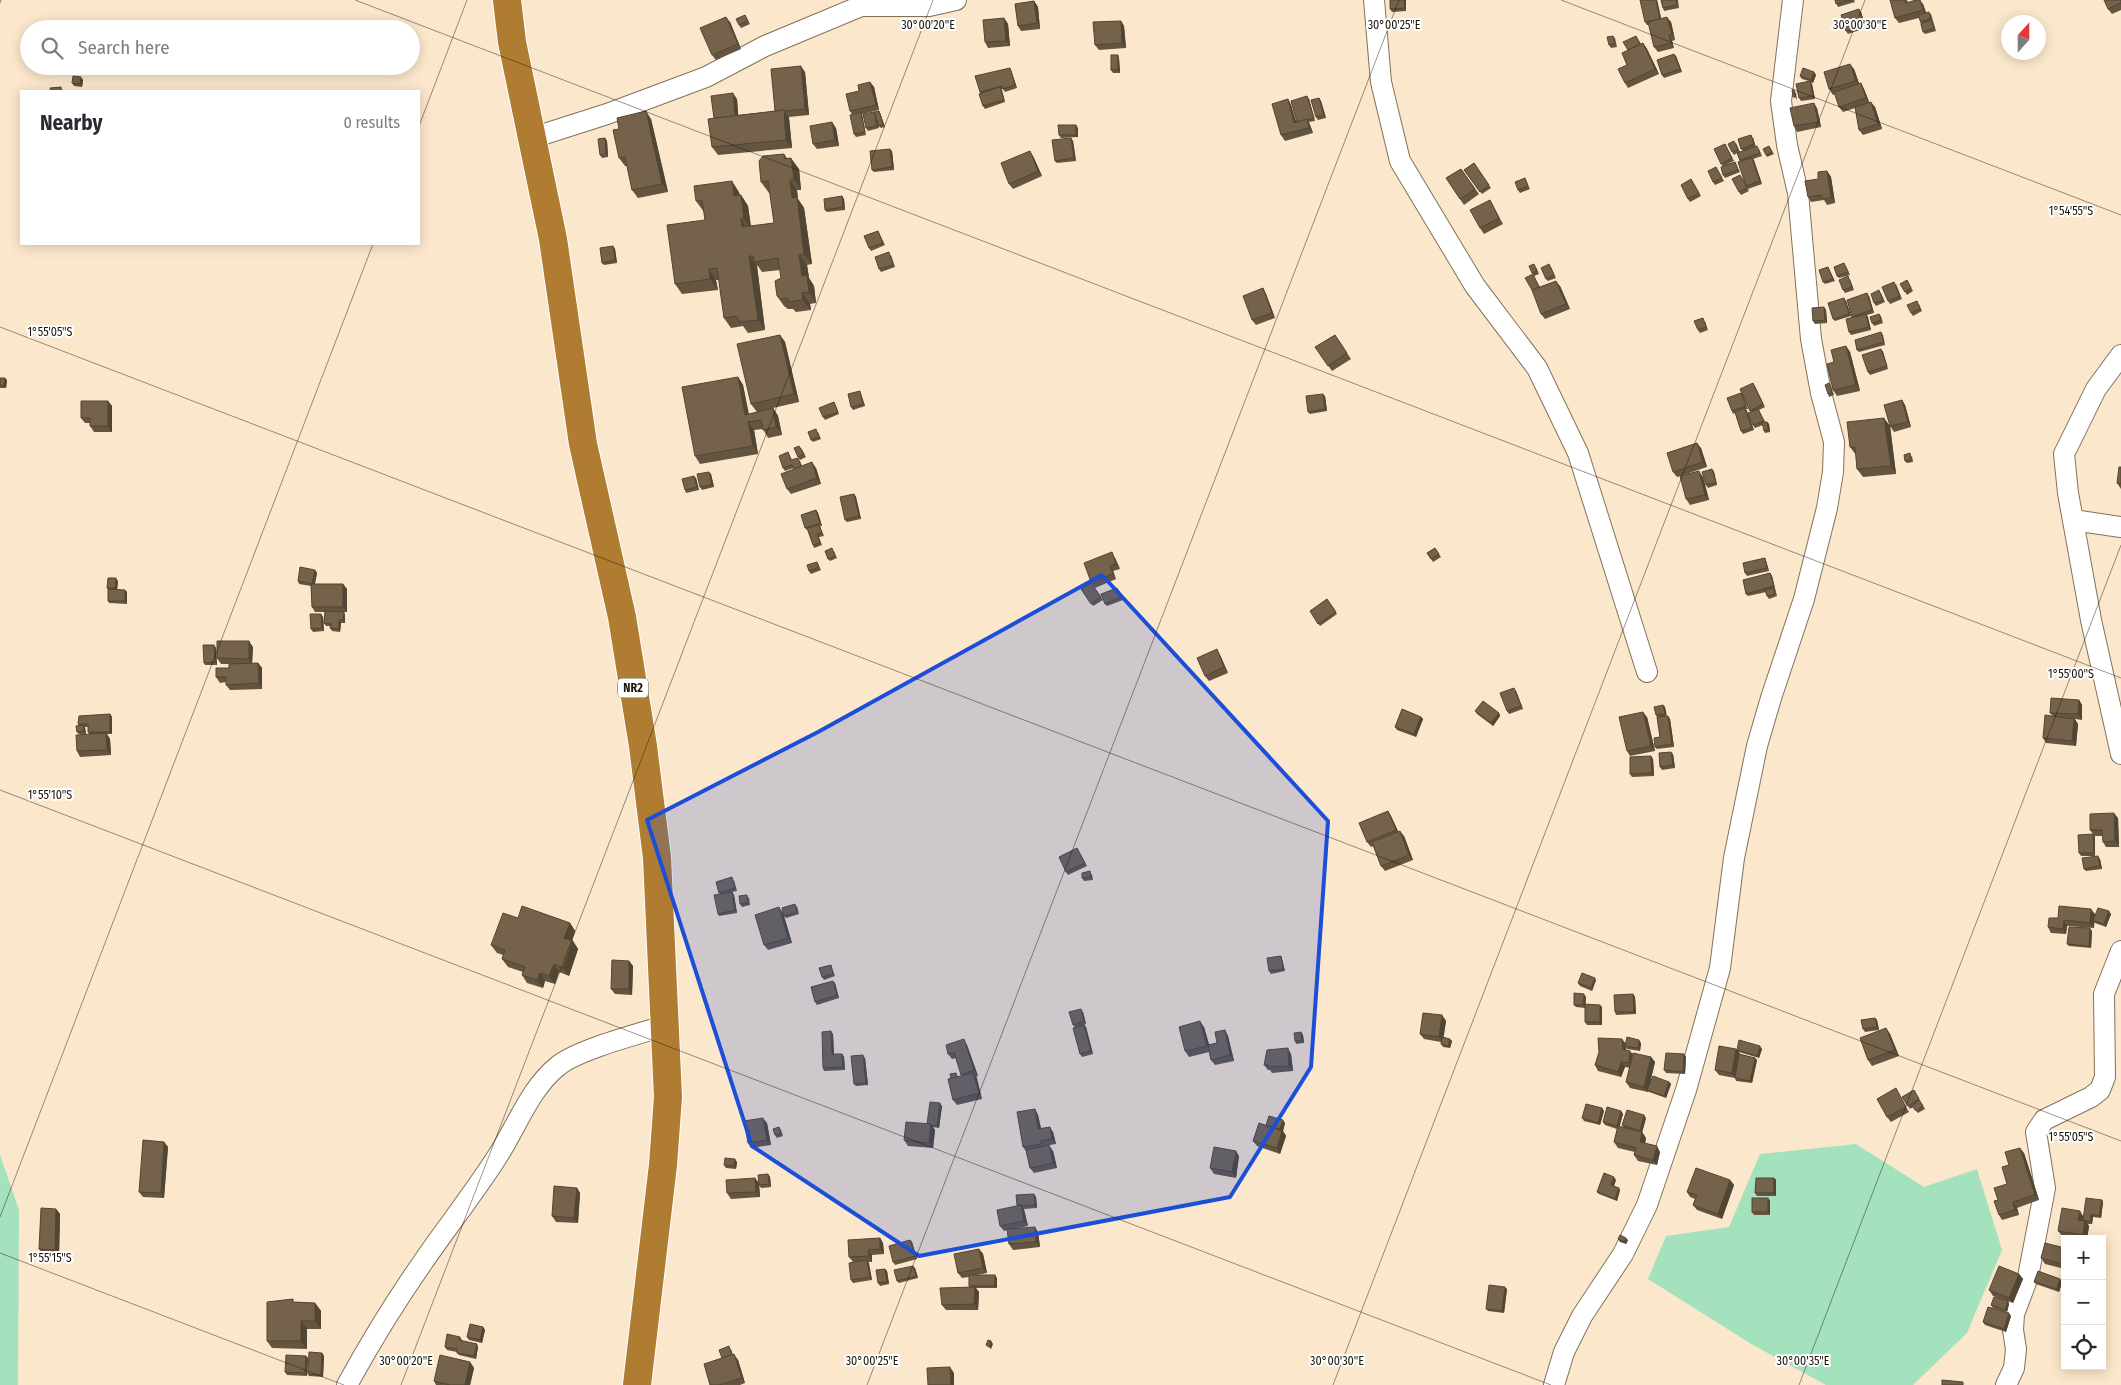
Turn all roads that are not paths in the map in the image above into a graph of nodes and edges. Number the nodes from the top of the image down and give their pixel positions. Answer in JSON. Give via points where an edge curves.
{"nodes":[{"id":1,"x":507,"y":0,"type":"edge"},
{"id":2,"x":956,"y":0,"type":"edge"},
{"id":3,"x":1374,"y":0,"type":"edge"},
{"id":4,"x":1793,"y":0,"type":"edge"},
{"id":5,"x":532,"y":138,"type":"junction"},
{"id":6,"x":2121,"y":355,"type":"edge"},
{"id":7,"x":2073,"y":520,"type":"junction"},
{"id":8,"x":2121,"y":528,"type":"edge"},
{"id":9,"x":1647,"y":672,"type":"dead end"},
{"id":10,"x":2121,"y":754,"type":"edge"},
{"id":11,"x":2121,"y":950,"type":"edge"},
{"id":12,"x":664,"y":1026,"type":"junction"},
{"id":13,"x":347,"y":1385,"type":"edge"},
{"id":14,"x":637,"y":1385,"type":"edge"},
{"id":15,"x":1554,"y":1385,"type":"edge"},
{"id":16,"x":2006,"y":1385,"type":"edge"}],
"edges":[{"from":1,"to":5,"type":"highway","number":"NR2","via":[[512,42]]},
{"from":2,"to":5,"type":"street","via":[[930,6],[861,6],[765,46],[689,84]]},
{"from":3,"to":9,"type":"street","via":[[1381,82],[1400,160],[1475,286],[1542,376],[1578,453]]},
{"from":4,"to":15,"type":"street","via":[[1781,101],[1798,193],[1811,339],[1834,442],[1834,472],[1804,599],[1757,746],[1734,858],[1720,968],[1683,1099],[1647,1205],[1623,1254],[1582,1316],[1564,1352]]},
{"from":5,"to":12,"type":"highway","number":"NR2","via":[[553,239],[583,444],[622,617],[643,746],[657,858]]},
{"from":6,"to":7,"type":"street","via":[[2096,389],[2064,454]]},
{"from":7,"to":8,"type":"street"},
{"from":7,"to":10,"type":"street"},
{"from":11,"to":16,"type":"street","via":[[2104,994],[2105,1077],[2100,1090],[2044,1120],[2036,1132],[2045,1188],[2028,1277],[2014,1314],[2014,1368]]},
{"from":12,"to":13,"type":"street","via":[[571,1058],[544,1078],[497,1158],[422,1264],[366,1349]]},
{"from":12,"to":14,"type":"highway","number":"NR2","via":[[667,1107],[663,1165]]}]}
